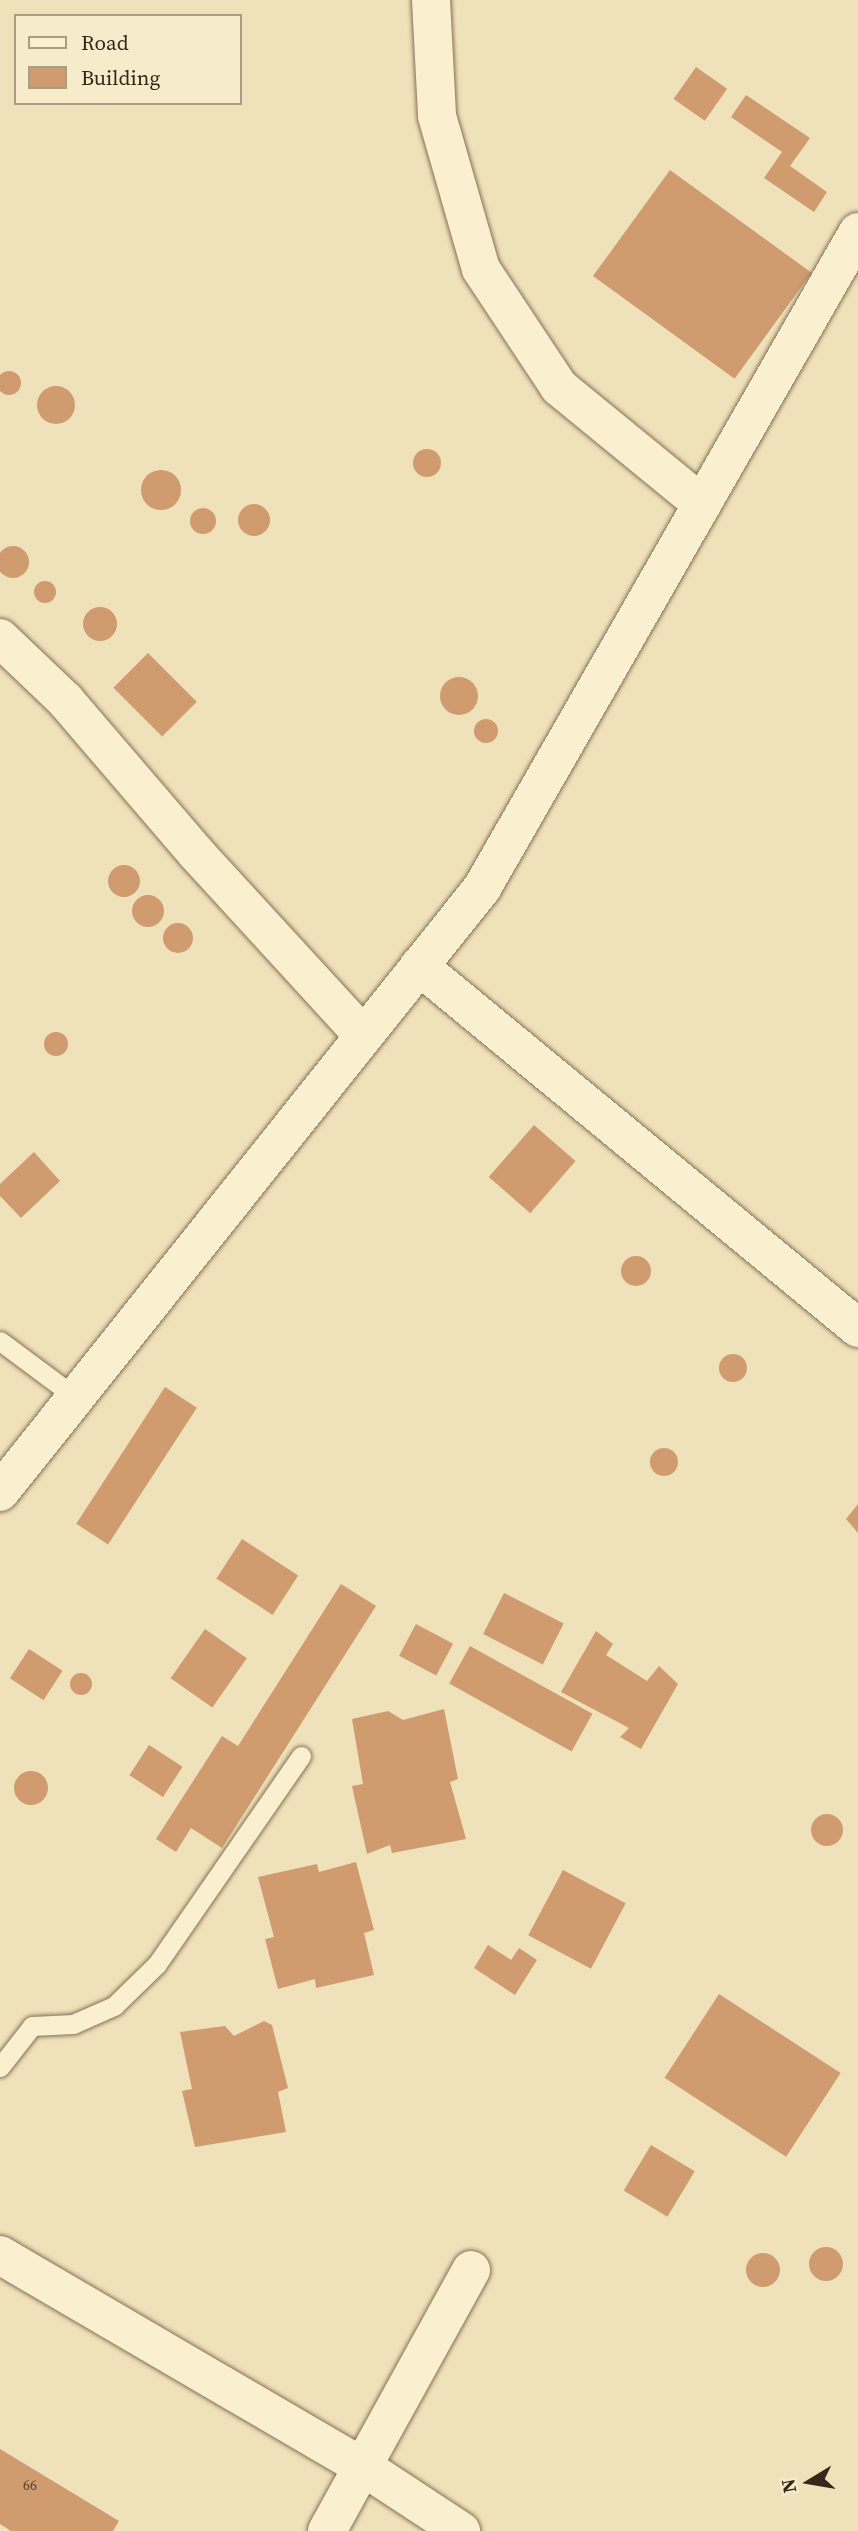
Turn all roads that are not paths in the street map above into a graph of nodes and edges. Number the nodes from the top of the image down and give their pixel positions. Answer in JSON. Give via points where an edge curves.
{"nodes":[{"id":1,"x":431,"y":0,"type":"edge"},
{"id":2,"x":858,"y":232,"type":"edge"},
{"id":3,"x":702,"y":504,"type":"junction"},
{"id":4,"x":0,"y":638,"type":"edge"},
{"id":5,"x":419,"y":966,"type":"junction"},
{"id":6,"x":363,"y":1035,"type":"junction"},
{"id":7,"x":858,"y":1328,"type":"edge"},
{"id":8,"x":0,"y":1341,"type":"edge"},
{"id":9,"x":74,"y":1396,"type":"junction"},
{"id":10,"x":0,"y":1492,"type":"edge"},
{"id":11,"x":301,"y":1756,"type":"dead end"},
{"id":12,"x":0,"y":2067,"type":"edge"},
{"id":13,"x":0,"y":2255,"type":"edge"},
{"id":14,"x":471,"y":2270,"type":"dead end"},
{"id":15,"x":365,"y":2468,"type":"junction"},
{"id":16,"x":327,"y":2531,"type":"edge"},
{"id":17,"x":460,"y":2531,"type":"edge"}],
"edges":[{"from":1,"to":3,"type":"street","via":[[437,116],[481,269],[559,387]]},
{"from":2,"to":3,"type":"street"},
{"from":3,"to":5,"type":"street","via":[[482,888]]},
{"from":4,"to":6,"type":"street","via":[[65,700],[195,853]]},
{"from":5,"to":6,"type":"street"},
{"from":5,"to":7,"type":"street"},
{"from":6,"to":9,"type":"street"},
{"from":8,"to":9,"type":"lane"},
{"from":9,"to":10,"type":"street"},
{"from":11,"to":12,"type":"lane","via":[[157,1964],[114,2006],[73,2024],[32,2026]]},
{"from":13,"to":15,"type":"street"},
{"from":14,"to":15,"type":"street"},
{"from":15,"to":16,"type":"street"},
{"from":15,"to":17,"type":"street"}]}
